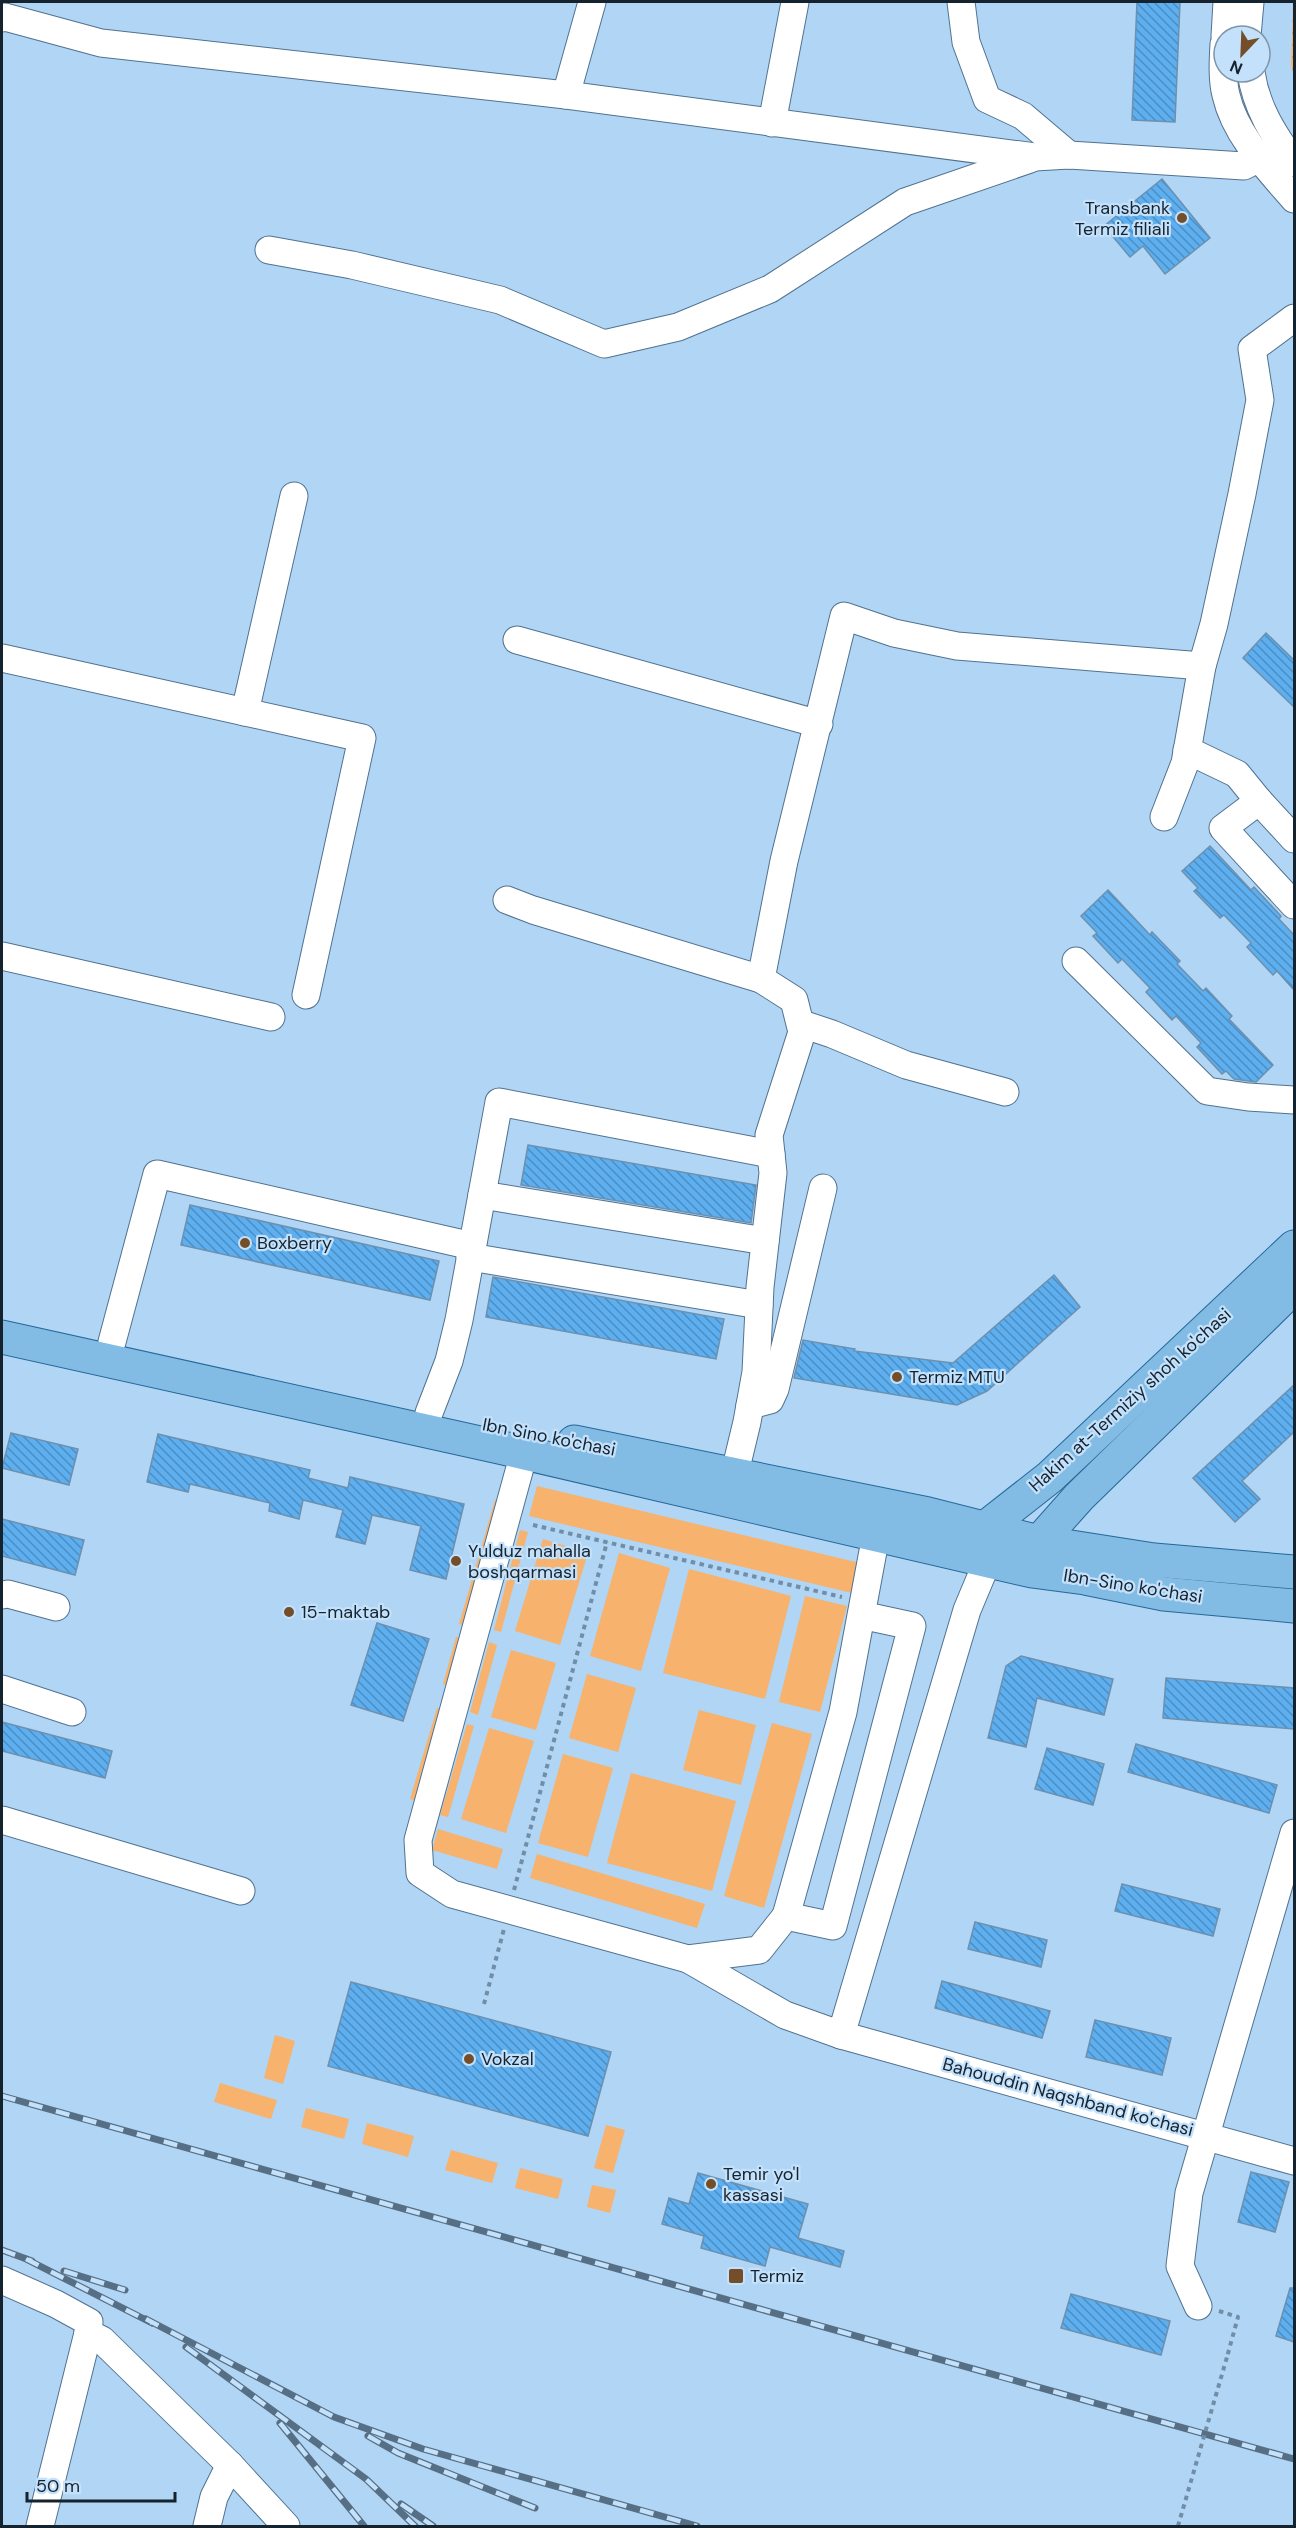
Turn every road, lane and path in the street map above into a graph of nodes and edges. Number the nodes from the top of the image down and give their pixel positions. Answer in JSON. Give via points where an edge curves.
{"nodes":[{"id":1,"x":592,"y":2,"type":"edge"},
{"id":2,"x":795,"y":2,"type":"edge"},
{"id":3,"x":961,"y":2,"type":"edge"},
{"id":4,"x":1227,"y":2,"type":"edge"},
{"id":5,"x":1250,"y":2,"type":"edge"},
{"id":6,"x":2,"y":18,"type":"edge"},
{"id":7,"x":1226,"y":24,"type":"edge"},
{"id":8,"x":1248,"y":24,"type":"edge"},
{"id":9,"x":1225,"y":84,"type":"edge"},
{"id":10,"x":1252,"y":84,"type":"edge"},
{"id":11,"x":566,"y":95,"type":"junction"},
{"id":12,"x":772,"y":123,"type":"junction"},
{"id":13,"x":1069,"y":155,"type":"junction"},
{"id":14,"x":1279,"y":156,"type":"edge"},
{"id":15,"x":1035,"y":157,"type":"junction"},
{"id":16,"x":1294,"y":200,"type":"edge"},
{"id":17,"x":269,"y":250,"type":"dead end"},
{"id":18,"x":1294,"y":318,"type":"edge"},
{"id":19,"x":294,"y":496,"type":"dead end"},
{"id":20,"x":517,"y":640,"type":"dead end"},
{"id":21,"x":2,"y":658,"type":"edge"},
{"id":22,"x":1202,"y":666,"type":"junction"},
{"id":23,"x":245,"y":712,"type":"junction"},
{"id":24,"x":819,"y":724,"type":"junction"},
{"id":25,"x":1187,"y":750,"type":"junction"},
{"id":26,"x":1259,"y":801,"type":"junction"},
{"id":27,"x":1164,"y":817,"type":"dead end"},
{"id":28,"x":1294,"y":839,"type":"edge"},
{"id":29,"x":507,"y":900,"type":"dead end"},
{"id":30,"x":1294,"y":905,"type":"edge"},
{"id":31,"x":2,"y":956,"type":"edge"},
{"id":32,"x":1076,"y":961,"type":"dead end"},
{"id":33,"x":760,"y":980,"type":"junction"},
{"id":34,"x":306,"y":995,"type":"dead end"},
{"id":35,"x":271,"y":1017,"type":"dead end"},
{"id":36,"x":802,"y":1024,"type":"junction"},
{"id":37,"x":1005,"y":1092,"type":"dead end"},
{"id":38,"x":1294,"y":1100,"type":"edge"},
{"id":39,"x":771,"y":1154,"type":"junction"},
{"id":40,"x":823,"y":1188,"type":"dead end"},
{"id":41,"x":482,"y":1195,"type":"junction"},
{"id":42,"x":765,"y":1242,"type":"junction"},
{"id":43,"x":1294,"y":1247,"type":"edge"},
{"id":44,"x":471,"y":1252,"type":"junction"},
{"id":45,"x":1294,"y":1287,"type":"edge"},
{"id":46,"x":759,"y":1305,"type":"junction"},
{"id":47,"x":2,"y":1318,"type":"edge"},
{"id":48,"x":2,"y":1337,"type":"edge"},
{"id":49,"x":112,"y":1342,"type":"junction"},
{"id":50,"x":750,"y":1405,"type":"junction"},
{"id":51,"x":429,"y":1413,"type":"junction"},
{"id":52,"x":524,"y":1453,"type":"junction"},
{"id":53,"x":734,"y":1476,"type":"junction"},
{"id":54,"x":1074,"y":1503,"type":"junction"},
{"id":55,"x":533,"y":1525,"type":"dead end"},
{"id":56,"x":876,"y":1535,"type":"junction"},
{"id":57,"x":607,"y":1542,"type":"junction"},
{"id":58,"x":982,"y":1548,"type":"junction"},
{"id":59,"x":1098,"y":1551,"type":"junction"},
{"id":60,"x":1035,"y":1557,"type":"junction"},
{"id":61,"x":1294,"y":1572,"type":"edge"},
{"id":62,"x":2,"y":1595,"type":"edge"},
{"id":63,"x":853,"y":1606,"type":"junction"},
{"id":64,"x":1294,"y":1606,"type":"edge"},
{"id":65,"x":56,"y":1607,"type":"dead end"},
{"id":66,"x":2,"y":1689,"type":"edge"},
{"id":67,"x":72,"y":1712,"type":"dead end"},
{"id":68,"x":2,"y":1820,"type":"edge"},
{"id":69,"x":1294,"y":1833,"type":"edge"},
{"id":70,"x":241,"y":1891,"type":"dead end"},
{"id":71,"x":509,"y":1910,"type":"junction"},
{"id":72,"x":786,"y":1916,"type":"junction"},
{"id":73,"x":688,"y":1959,"type":"junction"},
{"id":74,"x":484,"y":2004,"type":"dead end"},
{"id":75,"x":841,"y":2034,"type":"junction"},
{"id":76,"x":1206,"y":2135,"type":"junction"},
{"id":77,"x":1294,"y":2161,"type":"edge"},
{"id":78,"x":2,"y":2280,"type":"edge"},
{"id":79,"x":1198,"y":2306,"type":"joint"},
{"id":80,"x":88,"y":2333,"type":"junction"},
{"id":81,"x":230,"y":2465,"type":"junction"},
{"id":82,"x":40,"y":2526,"type":"edge"},
{"id":83,"x":207,"y":2526,"type":"edge"},
{"id":84,"x":286,"y":2526,"type":"edge"},
{"id":85,"x":1178,"y":2526,"type":"edge"}],
"edges":[{"from":1,"to":11,"type":"street"},
{"from":2,"to":12,"type":"street"},
{"from":3,"to":13,"type":"street","via":[[966,42],[987,99],[1023,116]]},
{"from":4,"to":7,"type":"street"},
{"from":5,"to":8,"type":"street"},
{"from":6,"to":11,"type":"street","via":[[101,43]]},
{"from":9,"to":14,"type":"street","via":[[1240,129]]},
{"from":10,"to":14,"type":"street"},
{"from":11,"to":12,"type":"street"},
{"from":12,"to":15,"type":"street"},
{"from":13,"to":14,"type":"street","via":[[1245,166]]},
{"from":13,"to":15,"type":"street"},
{"from":14,"to":16,"type":"street"},
{"from":15,"to":17,"type":"street","via":[[905,202],[770,289],[678,327],[604,344],[500,300]]},
{"from":18,"to":22,"type":"street","via":[[1252,349],[1260,400]]},
{"from":19,"to":23,"type":"street"},
{"from":20,"to":24,"type":"street"},
{"from":21,"to":23,"type":"street"},
{"from":22,"to":24,"type":"street","via":[[957,646],[894,633],[844,616]]},
{"from":22,"to":25,"type":"street"},
{"from":23,"to":34,"type":"street","via":[[362,738]]},
{"from":24,"to":33,"type":"street","via":[[784,861]]},
{"from":25,"to":26,"type":"street","via":[[1237,774]]},
{"from":25,"to":27,"type":"street"},
{"from":26,"to":28,"type":"street"},
{"from":26,"to":30,"type":"street","via":[[1223,828]]},
{"from":29,"to":33,"type":"street"},
{"from":31,"to":35,"type":"street"},
{"from":32,"to":38,"type":"street","via":[[1207,1091]]},
{"from":33,"to":36,"type":"street","via":[[794,1000]]},
{"from":36,"to":37,"type":"street","via":[[906,1065]]},
{"from":36,"to":39,"type":"street","via":[[769,1135]]},
{"from":39,"to":41,"type":"street","via":[[499,1102]]},
{"from":39,"to":42,"type":"street","via":[[773,1173]]},
{"from":40,"to":50,"type":"street","via":[[775,1389],[770,1400]]},
{"from":41,"to":42,"type":"street"},
{"from":41,"to":44,"type":"street"},
{"from":42,"to":46,"type":"street"},
{"from":43,"to":58,"type":"main road","name":"Hakim at-Termiziy shoh ko'chasi","via":[[1050,1477]]},
{"from":44,"to":46,"type":"street"},
{"from":44,"to":49,"type":"street","via":[[158,1174]]},
{"from":44,"to":51,"type":"street","via":[[449,1361]]},
{"from":45,"to":54,"type":"main road","name":"Hakim at-Termiziy shoh ko'chasi"},
{"from":46,"to":50,"type":"street","via":[[756,1372]]},
{"from":47,"to":49,"type":"main road","name":"Ibn Sino ko'chasi"},
{"from":48,"to":52,"type":"main road","name":"Ibn Sino ko'chasi"},
{"from":49,"to":51,"type":"main road","name":"Ibn Sino ko'chasi"},
{"from":50,"to":53,"type":"street"},
{"from":51,"to":53,"type":"main road","name":"Ibn Sino ko'chasi"},
{"from":52,"to":56,"type":"main road","name":"Ibn Sino ko'chasi"},
{"from":52,"to":71,"type":"street","via":[[418,1840],[420,1873],[452,1894]]},
{"from":53,"to":58,"type":"main road","name":"Ibn Sino ko'chasi"},
{"from":54,"to":59,"type":"main road","via":[[1081,1524]]},
{"from":54,"to":60,"type":"main road","name":"Hakim at-Termiziy shoh ko'chasi"},
{"from":55,"to":57,"type":"path"},
{"from":56,"to":58,"type":"main road","name":"Ibn Sino ko'chasi"},
{"from":56,"to":63,"type":"street"},
{"from":57,"to":63,"type":"path"},
{"from":57,"to":71,"type":"path"},
{"from":58,"to":60,"type":"main road","name":"Ibn-Sino ko'chasi"},
{"from":58,"to":75,"type":"street"},
{"from":59,"to":60,"type":"main road"},
{"from":59,"to":61,"type":"main road","name":"Ibn-Sino ko'chasi"},
{"from":60,"to":64,"type":"main road","name":"Ibn-Sino ko'chasi","via":[[1085,1578],[1164,1594]]},
{"from":62,"to":65,"type":"street"},
{"from":63,"to":72,"type":"street","via":[[843,1712]]},
{"from":63,"to":72,"type":"street","via":[[912,1626],[833,1926]]},
{"from":66,"to":67,"type":"street"},
{"from":68,"to":70,"type":"street"},
{"from":69,"to":76,"type":"street"},
{"from":71,"to":73,"type":"street"},
{"from":71,"to":74,"type":"path"},
{"from":72,"to":73,"type":"street","via":[[759,1950]]},
{"from":73,"to":75,"type":"street","name":"Bahouddin Naqshband ko'chasi","via":[[785,2015]]},
{"from":75,"to":76,"type":"street","name":"Bahouddin Naqshband ko'chasi"},
{"from":76,"to":77,"type":"street","name":"Bahouddin Naqshband ko'chasi"},
{"from":76,"to":79,"type":"street","via":[[1189,2193],[1180,2266]]},
{"from":78,"to":80,"type":"street","via":[[89,2322]]},
{"from":79,"to":85,"type":"path","bridge":true,"via":[[1238,2317]]},
{"from":80,"to":81,"type":"street","via":[[102,2340]]},
{"from":80,"to":82,"type":"street"},
{"from":81,"to":83,"type":"street","via":[[214,2497]]},
{"from":81,"to":84,"type":"street"}]}
